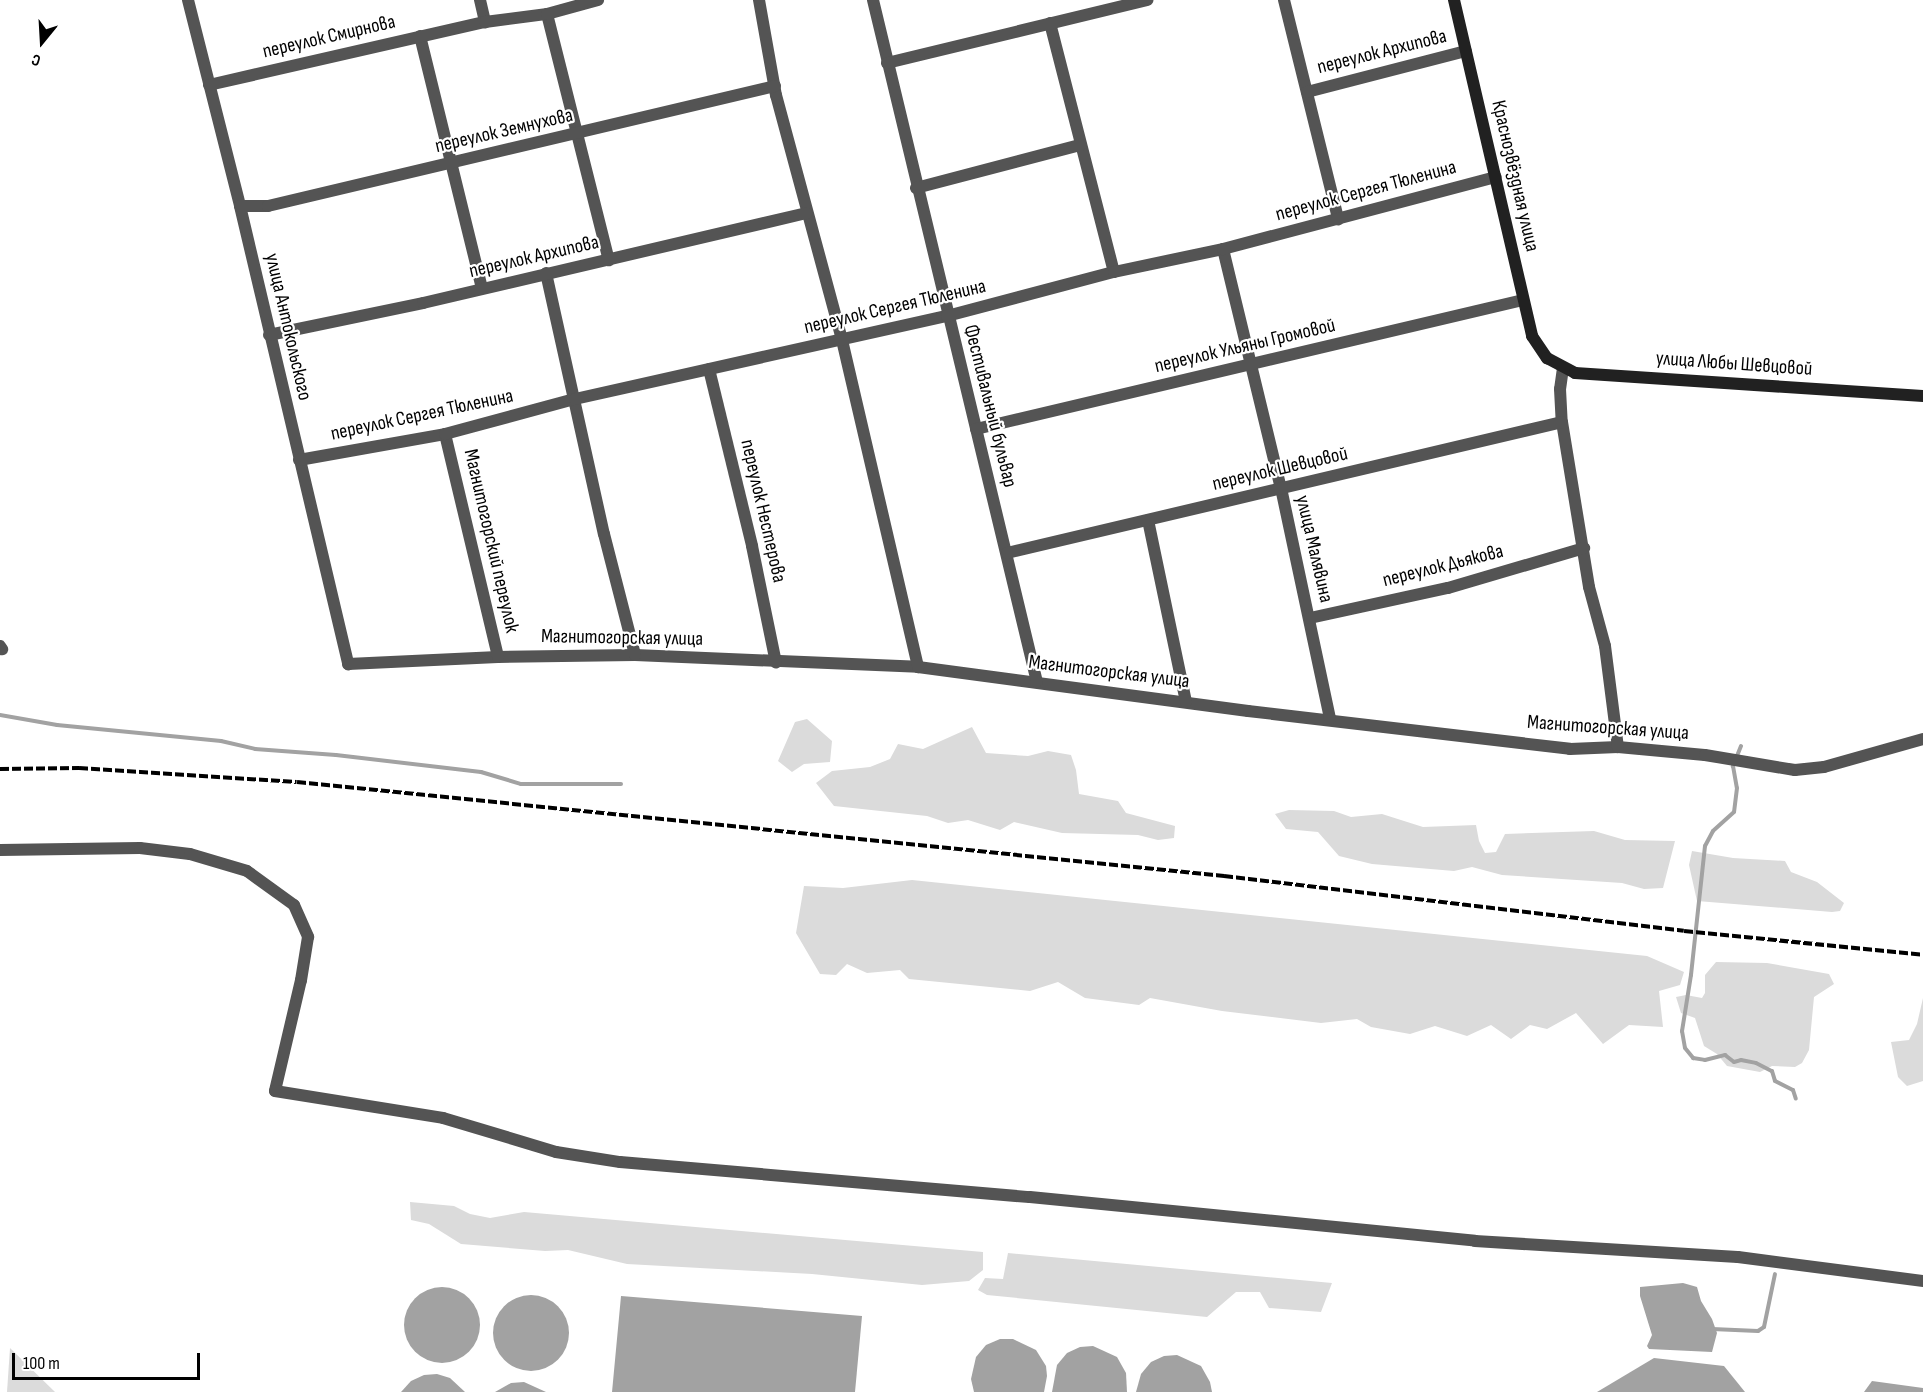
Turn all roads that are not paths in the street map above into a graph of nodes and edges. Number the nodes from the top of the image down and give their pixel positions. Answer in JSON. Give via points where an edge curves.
{"nodes":[{"id":1,"x":188,"y":0,"type":"edge"},
{"id":2,"x":480,"y":0,"type":"edge"},
{"id":3,"x":598,"y":0,"type":"edge"},
{"id":4,"x":759,"y":0,"type":"edge"},
{"id":5,"x":873,"y":0,"type":"edge"},
{"id":6,"x":1147,"y":0,"type":"edge"},
{"id":7,"x":1284,"y":0,"type":"edge"},
{"id":8,"x":1454,"y":0,"type":"edge"},
{"id":9,"x":547,"y":14,"type":"junction"},
{"id":10,"x":485,"y":22,"type":"junction"},
{"id":11,"x":1050,"y":23,"type":"junction"},
{"id":12,"x":420,"y":36,"type":"junction"},
{"id":13,"x":1466,"y":51,"type":"junction"},
{"id":14,"x":887,"y":63,"type":"junction"},
{"id":15,"x":209,"y":85,"type":"junction"},
{"id":16,"x":775,"y":86,"type":"junction"},
{"id":17,"x":1307,"y":92,"type":"junction"},
{"id":18,"x":578,"y":134,"type":"junction"},
{"id":19,"x":1080,"y":145,"type":"junction"},
{"id":20,"x":453,"y":162,"type":"junction"},
{"id":21,"x":1496,"y":177,"type":"junction"},
{"id":22,"x":916,"y":188,"type":"junction"},
{"id":23,"x":240,"y":206,"type":"junction"},
{"id":24,"x":807,"y":213,"type":"junction"},
{"id":25,"x":1338,"y":219,"type":"junction"},
{"id":26,"x":1223,"y":249,"type":"junction"},
{"id":27,"x":609,"y":260,"type":"junction"},
{"id":28,"x":1114,"y":272,"type":"junction"},
{"id":29,"x":546,"y":273,"type":"junction"},
{"id":30,"x":482,"y":288,"type":"junction"},
{"id":31,"x":1523,"y":300,"type":"junction"},
{"id":32,"x":947,"y":316,"type":"junction"},
{"id":33,"x":269,"y":335,"type":"junction"},
{"id":34,"x":842,"y":340,"type":"junction"},
{"id":35,"x":1547,"y":358,"type":"joint"},
{"id":36,"x":1251,"y":364,"type":"junction"},
{"id":37,"x":1563,"y":368,"type":"junction"},
{"id":38,"x":709,"y":369,"type":"junction"},
{"id":39,"x":1923,"y":396,"type":"edge"},
{"id":40,"x":575,"y":399,"type":"junction"},
{"id":41,"x":1562,"y":422,"type":"junction"},
{"id":42,"x":976,"y":429,"type":"junction"},
{"id":43,"x":445,"y":434,"type":"junction"},
{"id":44,"x":299,"y":460,"type":"junction"},
{"id":45,"x":1281,"y":488,"type":"junction"},
{"id":46,"x":1148,"y":520,"type":"junction"},
{"id":47,"x":1584,"y":548,"type":"junction"},
{"id":48,"x":1007,"y":553,"type":"junction"},
{"id":49,"x":1310,"y":618,"type":"junction"},
{"id":50,"x":635,"y":655,"type":"junction"},
{"id":51,"x":498,"y":657,"type":"junction"},
{"id":52,"x":776,"y":663,"type":"junction"},
{"id":53,"x":348,"y":664,"type":"joint"},
{"id":54,"x":918,"y":667,"type":"junction"},
{"id":55,"x":1037,"y":682,"type":"junction"},
{"id":56,"x":1186,"y":702,"type":"junction"},
{"id":57,"x":1330,"y":719,"type":"junction"},
{"id":58,"x":1923,"y":739,"type":"edge"},
{"id":59,"x":1618,"y":747,"type":"junction"},
{"id":60,"x":0,"y":850,"type":"edge"},
{"id":61,"x":1923,"y":1281,"type":"edge"}],
"edges":[{"from":1,"to":15,"type":"street","name":"улица Антокольского"},
{"from":2,"to":10,"type":"street"},
{"from":3,"to":9,"type":"street","name":"переулок Смирнова"},
{"from":4,"to":16,"type":"street"},
{"from":5,"to":14,"type":"street","name":"Фестивальный бульвар"},
{"from":6,"to":11,"type":"street"},
{"from":7,"to":17,"type":"street"},
{"from":8,"to":13,"type":"street","name":"Краснозвёздная улица"},
{"from":9,"to":10,"type":"street","name":"переулок Смирнова"},
{"from":9,"to":18,"type":"street"},
{"from":10,"to":12,"type":"street","name":"переулок Смирнова"},
{"from":11,"to":14,"type":"street"},
{"from":11,"to":19,"type":"street"},
{"from":12,"to":15,"type":"street","name":"переулок Смирнова"},
{"from":12,"to":20,"type":"street"},
{"from":13,"to":17,"type":"street","name":"переулок Архипова"},
{"from":13,"to":21,"type":"street","name":"Краснозвёздная улица"},
{"from":14,"to":22,"type":"street","name":"Фестивальный бульвар"},
{"from":15,"to":23,"type":"street","name":"улица Антокольского"},
{"from":16,"to":18,"type":"street","name":"переулок Земнухова"},
{"from":16,"to":24,"type":"street"},
{"from":17,"to":25,"type":"street"},
{"from":18,"to":20,"type":"street","name":"переулок Земнухова"},
{"from":18,"to":27,"type":"street"},
{"from":19,"to":22,"type":"street"},
{"from":19,"to":28,"type":"street"},
{"from":20,"to":23,"type":"street","name":"переулок Земнухова","via":[[268,206]]},
{"from":20,"to":30,"type":"street"},
{"from":21,"to":25,"type":"street","name":"переулок Сергея Тюленина"},
{"from":21,"to":31,"type":"street","name":"Краснозвёздная улица"},
{"from":22,"to":32,"type":"street","name":"Фестивальный бульвар"},
{"from":23,"to":33,"type":"street","name":"улица Антокольского"},
{"from":24,"to":27,"type":"street","name":"переулок Архипова"},
{"from":24,"to":34,"type":"street"},
{"from":25,"to":26,"type":"street","name":"переулок Сергея Тюленина"},
{"from":26,"to":28,"type":"street","name":"переулок Сергея Тюленина"},
{"from":26,"to":36,"type":"street","name":"улица Малявина"},
{"from":27,"to":29,"type":"street","name":"переулок Архипова"},
{"from":28,"to":32,"type":"street","name":"переулок Сергея Тюленина"},
{"from":29,"to":30,"type":"street","name":"переулок Архипова"},
{"from":29,"to":40,"type":"street"},
{"from":30,"to":33,"type":"street","name":"переулок Архипова"},
{"from":31,"to":35,"type":"street","name":"Краснозвёздная улица","via":[[1532,336]]},
{"from":31,"to":36,"type":"street","name":"переулок Ульяны Громовой"},
{"from":32,"to":34,"type":"street","name":"переулок Сергея Тюленина"},
{"from":32,"to":42,"type":"street","name":"Фестивальный бульвар"},
{"from":33,"to":44,"type":"street","name":"улица Антокольского"},
{"from":34,"to":38,"type":"street","name":"переулок Сергея Тюленина"},
{"from":34,"to":54,"type":"street"},
{"from":35,"to":37,"type":"street","name":"улица Любы Шевцовой"},
{"from":36,"to":42,"type":"street","name":"переулок Ульяны Громовой"},
{"from":36,"to":45,"type":"street","name":"улица Малявина"},
{"from":37,"to":39,"type":"street","name":"улица Любы Шевцовой","via":[[1575,373]]},
{"from":37,"to":41,"type":"street"},
{"from":38,"to":40,"type":"street","name":"переулок Сергея Тюленина"},
{"from":38,"to":52,"type":"street","name":"переулок Нестерова"},
{"from":40,"to":43,"type":"street","name":"переулок Сергея Тюленина"},
{"from":40,"to":50,"type":"street"},
{"from":41,"to":45,"type":"street","name":"переулок Шевцовой"},
{"from":41,"to":47,"type":"street"},
{"from":42,"to":48,"type":"street","name":"Фестивальный бульвар"},
{"from":43,"to":44,"type":"street","name":"переулок Сергея Тюленина"},
{"from":43,"to":51,"type":"street","name":"Магнитогорский переулок"},
{"from":44,"to":53,"type":"street","name":"улица Антокольского"},
{"from":45,"to":46,"type":"street","name":"переулок Шевцовой"},
{"from":45,"to":49,"type":"street","name":"улица Малявина"},
{"from":46,"to":48,"type":"street","name":"переулок Шевцовой"},
{"from":46,"to":56,"type":"street"},
{"from":47,"to":49,"type":"street","name":"переулок Дьякова","via":[[1448,588]]},
{"from":47,"to":59,"type":"street","via":[[1589,587],[1605,646]]},
{"from":48,"to":55,"type":"street","name":"Фестивальный бульвар"},
{"from":49,"to":57,"type":"street","name":"улица Малявина"},
{"from":50,"to":51,"type":"street","name":"Магнитогорская улица"},
{"from":50,"to":52,"type":"street","name":"Магнитогорская улица"},
{"from":51,"to":53,"type":"street","name":"Магнитогорская улица"},
{"from":52,"to":54,"type":"street","name":"Магнитогорская улица"},
{"from":54,"to":55,"type":"street","name":"Магнитогорская улица"},
{"from":55,"to":56,"type":"street","name":"Магнитогорская улица"},
{"from":56,"to":57,"type":"street","name":"Магнитогорская улица"},
{"from":57,"to":59,"type":"street","name":"Магнитогорская улица","via":[[1570,749]]},
{"from":58,"to":59,"type":"street","name":"Магнитогорская улица","via":[[1824,767],[1795,770],[1705,755]]},
{"from":60,"to":61,"type":"street","via":[[140,848],[190,854],[247,871],[294,905],[309,937],[275,1091],[443,1118],[556,1152],[621,1162],[1475,1241],[1738,1257]]}]}
